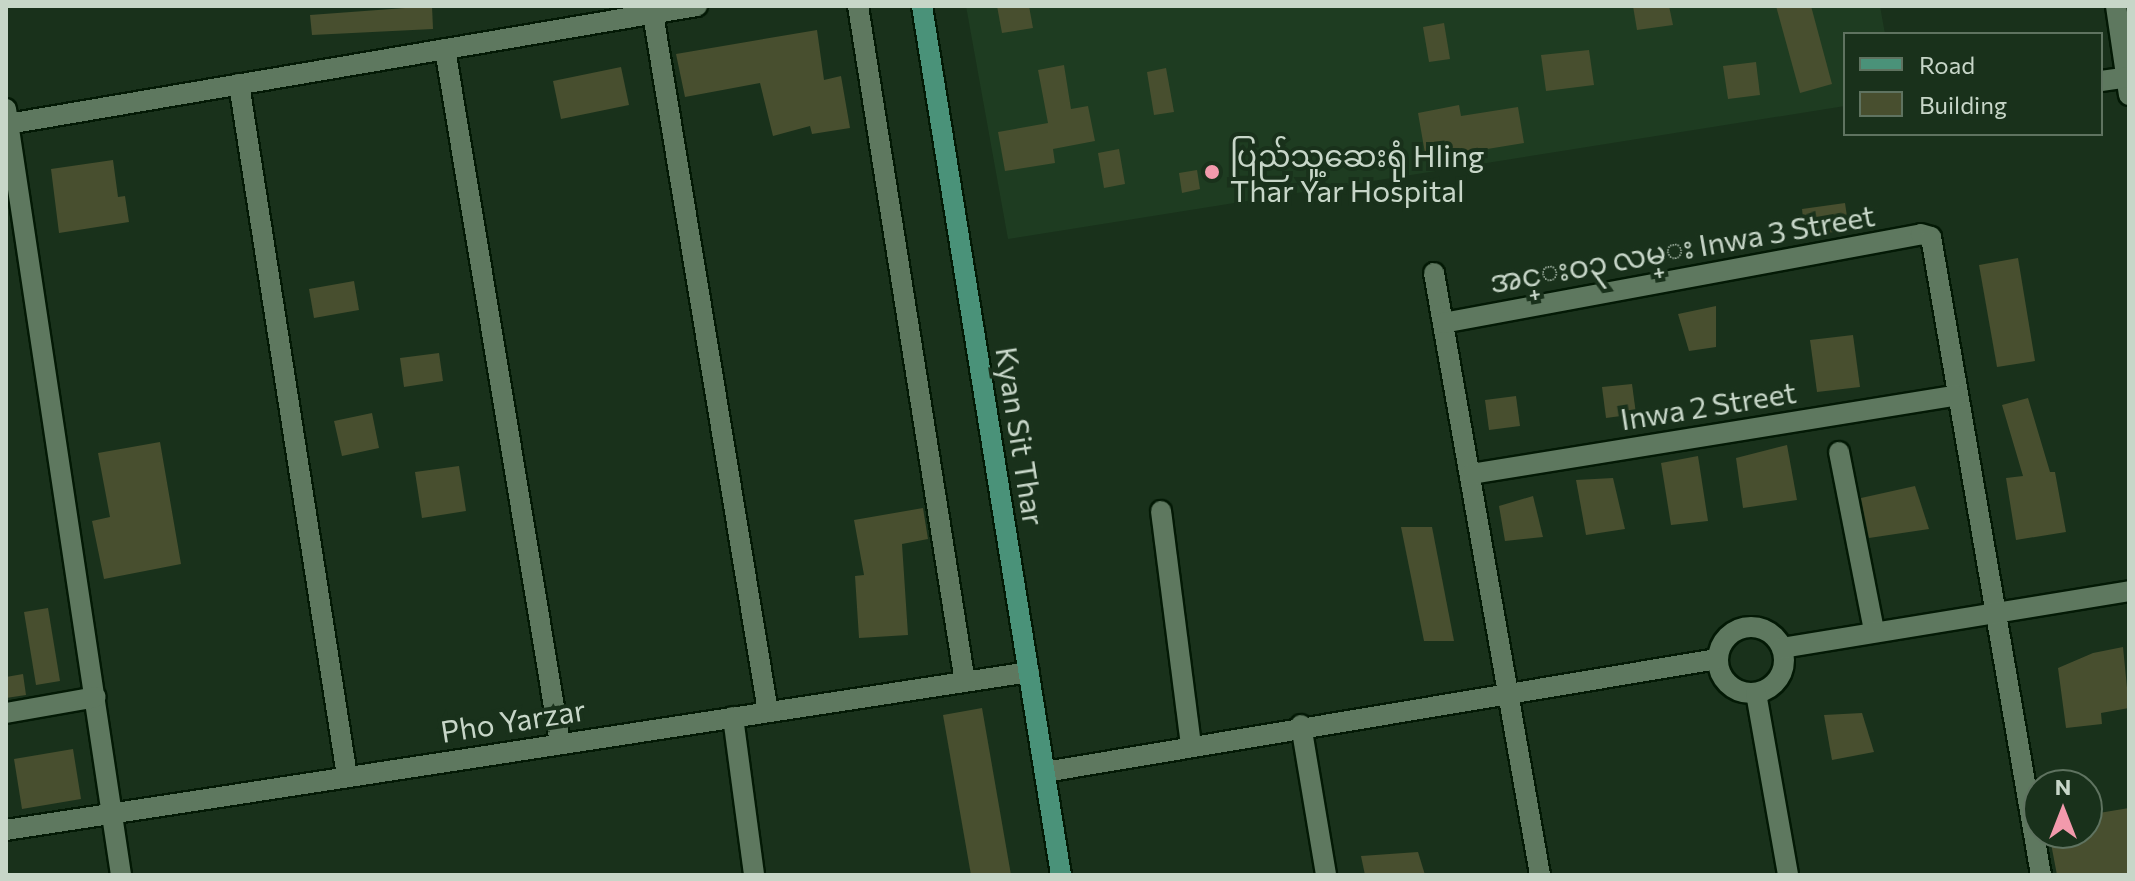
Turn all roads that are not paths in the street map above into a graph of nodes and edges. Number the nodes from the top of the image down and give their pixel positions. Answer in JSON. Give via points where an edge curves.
{"nodes":[{"id":1,"x":697,"y":6,"type":"edge"},
{"id":2,"x":858,"y":6,"type":"edge"},
{"id":3,"x":922,"y":6,"type":"edge"},
{"id":4,"x":2116,"y":6,"type":"edge"},
{"id":5,"x":653,"y":14,"type":"junction"},
{"id":6,"x":445,"y":49,"type":"junction"},
{"id":7,"x":2103,"y":81,"type":"edge"},
{"id":8,"x":2128,"y":83,"type":"edge"},
{"id":9,"x":239,"y":84,"type":"junction"},
{"id":10,"x":7,"y":117,"type":"edge"},
{"id":11,"x":1434,"y":273,"type":"dead end"},
{"id":12,"x":1443,"y":323,"type":"junction"},
{"id":13,"x":1955,"y":396,"type":"junction"},
{"id":14,"x":1839,"y":452,"type":"dead end"},
{"id":15,"x":1471,"y":474,"type":"junction"},
{"id":16,"x":1161,"y":511,"type":"dead end"},
{"id":17,"x":2129,"y":591,"type":"edge"},
{"id":18,"x":1997,"y":611,"type":"junction"},
{"id":19,"x":1874,"y":631,"type":"junction"},
{"id":20,"x":1782,"y":648,"type":"junction"},
{"id":21,"x":1717,"y":659,"type":"junction"},
{"id":22,"x":1029,"y":672,"type":"junction"},
{"id":23,"x":965,"y":682,"type":"junction"},
{"id":24,"x":1756,"y":693,"type":"junction"},
{"id":25,"x":1510,"y":694,"type":"junction"},
{"id":26,"x":96,"y":697,"type":"junction"},
{"id":27,"x":768,"y":712,"type":"junction"},
{"id":28,"x":6,"y":713,"type":"edge"},
{"id":29,"x":733,"y":717,"type":"junction"},
{"id":30,"x":1301,"y":725,"type":"junction"},
{"id":31,"x":560,"y":743,"type":"junction"},
{"id":32,"x":1191,"y":745,"type":"junction"},
{"id":33,"x":1045,"y":772,"type":"junction"},
{"id":34,"x":347,"y":776,"type":"junction"},
{"id":35,"x":114,"y":811,"type":"junction"},
{"id":36,"x":6,"y":830,"type":"edge"},
{"id":37,"x":121,"y":875,"type":"edge"},
{"id":38,"x":754,"y":875,"type":"edge"},
{"id":39,"x":1061,"y":875,"type":"edge"},
{"id":40,"x":1326,"y":875,"type":"edge"},
{"id":41,"x":1540,"y":875,"type":"edge"},
{"id":42,"x":1788,"y":875,"type":"edge"},
{"id":43,"x":2041,"y":875,"type":"edge"}],
"edges":[{"from":1,"to":5,"type":"street"},
{"from":2,"to":23,"type":"street"},
{"from":3,"to":22,"type":"main road","name":"Kyan Sit Thar"},
{"from":4,"to":8,"type":"street"},
{"from":5,"to":6,"type":"street"},
{"from":5,"to":27,"type":"street"},
{"from":6,"to":9,"type":"street"},
{"from":6,"to":31,"type":"street"},
{"from":7,"to":8,"type":"street"},
{"from":9,"to":10,"type":"street"},
{"from":9,"to":34,"type":"street"},
{"from":10,"to":26,"type":"street"},
{"from":11,"to":12,"type":"street"},
{"from":12,"to":13,"type":"street","name":"အင္းဝ၃ လမ္း Inwa 3 Street","via":[[1921,234],[1931,237]]},
{"from":12,"to":15,"type":"street"},
{"from":13,"to":15,"type":"street","name":"Inwa 2 Street"},
{"from":13,"to":18,"type":"street"},
{"from":14,"to":19,"type":"street"},
{"from":15,"to":25,"type":"street"},
{"from":16,"to":32,"type":"street"},
{"from":17,"to":18,"type":"street"},
{"from":18,"to":19,"type":"street"},
{"from":18,"to":43,"type":"street"},
{"from":19,"to":20,"type":"street"},
{"from":20,"to":21,"type":"street","via":[[1767,631],[1746,627],[1725,638]]},
{"from":20,"to":24,"type":"street","via":[[1782,673],[1767,690]]},
{"from":21,"to":24,"type":"street","via":[[1724,681],[1744,693]]},
{"from":21,"to":25,"type":"street"},
{"from":22,"to":23,"type":"street","name":"Pho Yarzar"},
{"from":22,"to":33,"type":"main road","name":"Kyan Sit Thar"},
{"from":23,"to":27,"type":"street","name":"Pho Yarzar"},
{"from":24,"to":42,"type":"street"},
{"from":25,"to":30,"type":"street"},
{"from":25,"to":41,"type":"street"},
{"from":26,"to":28,"type":"street"},
{"from":26,"to":35,"type":"street"},
{"from":27,"to":29,"type":"street","name":"Pho Yarzar"},
{"from":29,"to":31,"type":"street","name":"Pho Yarzar"},
{"from":29,"to":38,"type":"street"},
{"from":30,"to":32,"type":"street"},
{"from":30,"to":40,"type":"street"},
{"from":31,"to":34,"type":"street","name":"Pho Yarzar"},
{"from":32,"to":33,"type":"street"},
{"from":33,"to":39,"type":"main road","name":"Kyan Sit Thar"},
{"from":34,"to":35,"type":"street","name":"Pho Yarzar"},
{"from":35,"to":36,"type":"street","name":"Pho Yarzar"},
{"from":35,"to":37,"type":"street"}]}
